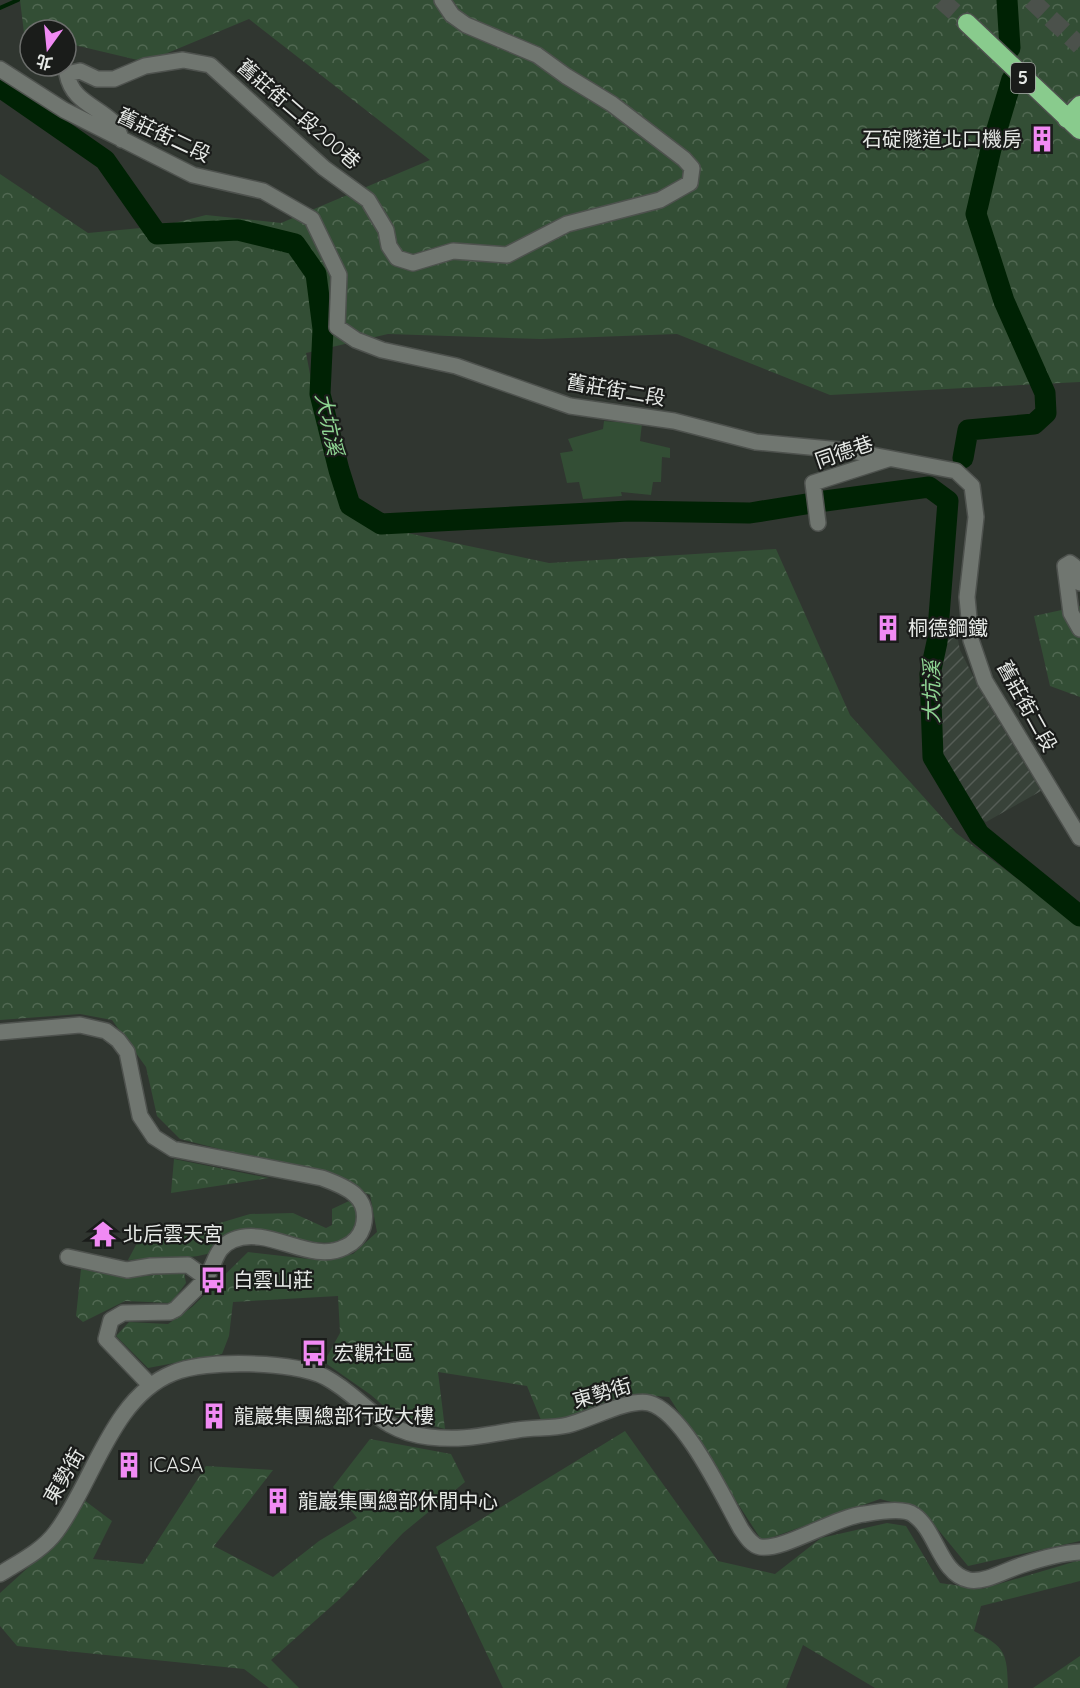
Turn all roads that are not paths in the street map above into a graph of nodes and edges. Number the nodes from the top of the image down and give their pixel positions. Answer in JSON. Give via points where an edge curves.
{"nodes":[{"id":1,"x":442,"y":0,"type":"edge"},
{"id":2,"x":967,"y":23,"type":"tunnel mouth"},
{"id":3,"x":0,"y":69,"type":"edge"},
{"id":4,"x":1080,"y":105,"type":"edge"},
{"id":5,"x":1074,"y":125,"type":"edge"},
{"id":6,"x":122,"y":140,"type":"junction"},
{"id":7,"x":891,"y":458,"type":"junction"},
{"id":8,"x":818,"y":523,"type":"dead end"},
{"id":9,"x":1080,"y":583,"type":"edge"},
{"id":10,"x":1080,"y":629,"type":"edge"},
{"id":11,"x":1080,"y":838,"type":"edge"},
{"id":12,"x":0,"y":1032,"type":"edge"},
{"id":13,"x":68,"y":1257,"type":"dead end"},
{"id":14,"x":206,"y":1278,"type":"junction"},
{"id":15,"x":150,"y":1385,"type":"junction"},
{"id":16,"x":1080,"y":1552,"type":"edge"},
{"id":17,"x":0,"y":1574,"type":"edge"}],
"edges":[{"from":1,"to":6,"type":"street","name":"舊莊街二段200巷","via":[[452,15],[466,25],[537,55],[612,104],[684,159],[692,168],[690,183],[660,200],[567,224],[507,255],[453,251],[412,262],[397,258],[368,200],[324,168],[210,65],[183,60],[145,66],[114,79],[97,80],[80,71],[67,74],[78,98],[114,123]]},
{"from":2,"to":5,"type":"highway","number":"5"},
{"from":3,"to":6,"type":"street","name":"舊莊街二段","via":[[64,110]]},
{"from":4,"to":5,"type":"highway"},
{"from":6,"to":7,"type":"street","name":"舊莊街二段","via":[[193,175],[263,191],[312,219],[339,275],[337,327],[356,340],[382,350],[456,366],[570,406],[674,421],[756,442]]},
{"from":7,"to":8,"type":"street","name":"同德巷","via":[[813,483]]},
{"from":7,"to":11,"type":"street","name":"舊莊街二段","via":[[956,471],[972,486],[976,517],[967,597],[971,640],[986,681]]},
{"from":9,"to":10,"type":"street","via":[[1074,566],[1065,566],[1071,613]]},
{"from":12,"to":14,"type":"street","via":[[80,1025],[106,1031],[127,1052],[140,1116],[154,1137],[173,1149],[322,1178],[346,1186],[364,1206],[366,1216],[360,1235],[347,1246],[332,1252],[260,1239],[235,1239],[219,1248]]},
{"from":13,"to":14,"type":"street","via":[[127,1270],[189,1265]]},
{"from":14,"to":15,"type":"street","via":[[170,1312],[123,1313],[111,1320],[106,1339]]},
{"from":15,"to":16,"type":"street","name":"東勢街","via":[[196,1366],[304,1369],[346,1391],[396,1430],[454,1439],[565,1426],[628,1404],[648,1402],[685,1431],[741,1529],[759,1547],[776,1547],[855,1516],[900,1512],[914,1515],[931,1534],[950,1568],[959,1577],[972,1581]]},
{"from":15,"to":17,"type":"street","name":"東勢街","via":[[113,1431],[55,1532],[35,1552]]}]}
